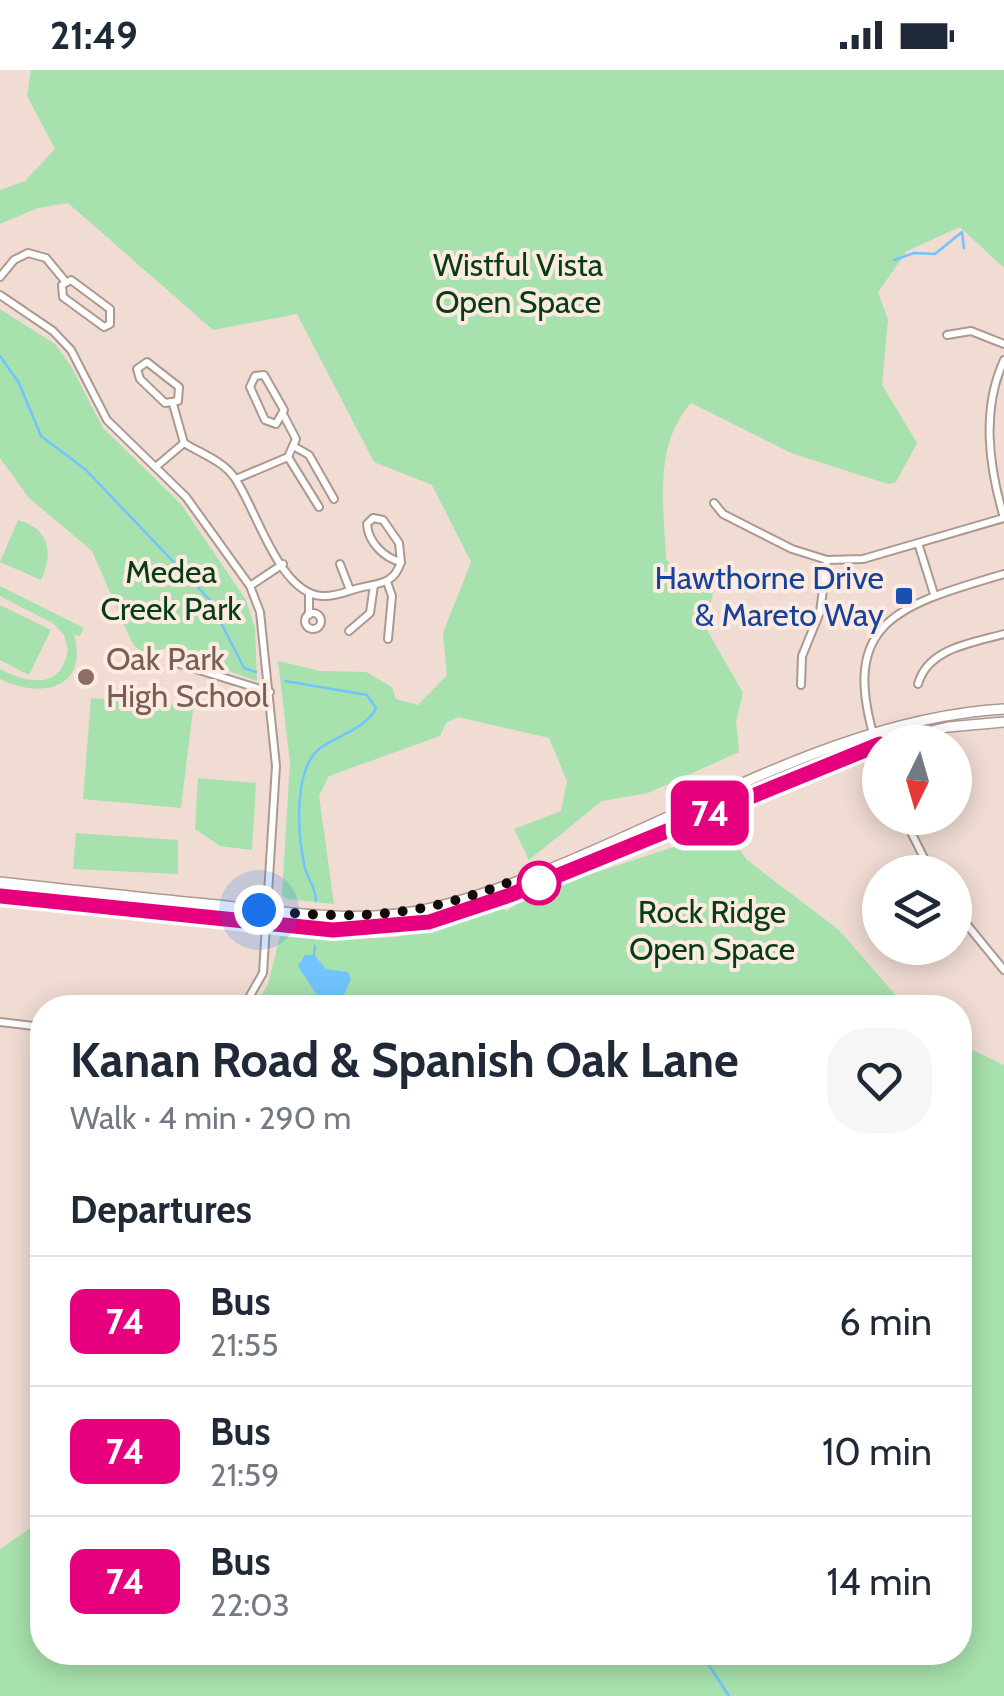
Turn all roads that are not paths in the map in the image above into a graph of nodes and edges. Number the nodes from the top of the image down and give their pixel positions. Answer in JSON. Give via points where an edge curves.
{"nodes":[{"id":1,"x":0,"y":277,"type":"edge"},
{"id":2,"x":65,"y":281,"type":"junction"},
{"id":3,"x":0,"y":296,"type":"edge"},
{"id":4,"x":947,"y":335,"type":"dead end"},
{"id":5,"x":1004,"y":344,"type":"edge"},
{"id":6,"x":1004,"y":360,"type":"edge"},
{"id":7,"x":174,"y":404,"type":"junction"},
{"id":8,"x":284,"y":416,"type":"junction"},
{"id":9,"x":184,"y":443,"type":"junction"},
{"id":10,"x":294,"y":447,"type":"junction"},
{"id":11,"x":288,"y":456,"type":"junction"},
{"id":12,"x":158,"y":466,"type":"junction"},
{"id":13,"x":236,"y":479,"type":"junction"},
{"id":14,"x":334,"y":499,"type":"dead end"},
{"id":15,"x":714,"y":502,"type":"dead end"},
{"id":16,"x":319,"y":507,"type":"dead end"},
{"id":17,"x":1004,"y":518,"type":"edge"},
{"id":18,"x":918,"y":544,"type":"junction"},
{"id":19,"x":827,"y":560,"type":"junction"},
{"id":20,"x":401,"y":562,"type":"junction"},
{"id":21,"x":283,"y":564,"type":"junction"},
{"id":22,"x":340,"y":564,"type":"dead end"},
{"id":23,"x":1004,"y":574,"type":"edge"},
{"id":24,"x":387,"y":582,"type":"junction"},
{"id":25,"x":374,"y":585,"type":"junction"},
{"id":26,"x":250,"y":586,"type":"junction"},
{"id":27,"x":350,"y":590,"type":"junction"},
{"id":28,"x":309,"y":593,"type":"junction"},
{"id":29,"x":934,"y":594,"type":"junction"},
{"id":30,"x":309,"y":615,"type":"dead end"},
{"id":31,"x":349,"y":632,"type":"dead end"},
{"id":32,"x":1004,"y":634,"type":"edge"},
{"id":33,"x":388,"y":639,"type":"dead end"},
{"id":34,"x":173,"y":662,"type":"dead end"},
{"id":35,"x":918,"y":684,"type":"dead end"},
{"id":36,"x":802,"y":685,"type":"dead end"},
{"id":37,"x":270,"y":692,"type":"junction"},
{"id":38,"x":1004,"y":710,"type":"edge"},
{"id":39,"x":1004,"y":722,"type":"edge"},
{"id":40,"x":872,"y":725,"type":"edge"},
{"id":41,"x":925,"y":725,"type":"edge"},
{"id":42,"x":970,"y":725,"type":"edge"},
{"id":43,"x":862,"y":751,"type":"edge"},
{"id":44,"x":862,"y":752,"type":"edge"},
{"id":45,"x":0,"y":882,"type":"edge"},
{"id":46,"x":0,"y":896,"type":"edge"},
{"id":47,"x":268,"y":910,"type":"junction"},
{"id":48,"x":268,"y":923,"type":"junction"},
{"id":49,"x":972,"y":931,"type":"edge"},
{"id":50,"x":1004,"y":970,"type":"edge"},
{"id":51,"x":250,"y":995,"type":"edge"},
{"id":52,"x":0,"y":1022,"type":"edge"},
{"id":53,"x":30,"y":1026,"type":"edge"}],
"edges":[{"from":1,"to":2,"type":"street","via":[[28,253],[46,258]]},
{"from":2,"to":2,"type":"street","via":[[63,297],[96,323],[110,324],[110,309],[80,284]]},
{"from":3,"to":12,"type":"street","via":[[62,340],[107,420]]},
{"from":4,"to":5,"type":"street","via":[[971,331]]},
{"from":6,"to":17,"type":"street","via":[[993,391],[990,456]]},
{"from":7,"to":7,"type":"street","via":[[179,387],[153,363],[140,364],[140,380]]},
{"from":7,"to":9,"type":"street"},
{"from":8,"to":8,"type":"street","via":[[270,379],[255,376],[250,386],[265,420],[276,424]]},
{"from":8,"to":10,"type":"street"},
{"from":9,"to":12,"type":"street"},
{"from":9,"to":13,"type":"street"},
{"from":10,"to":11,"type":"street"},
{"from":10,"to":14,"type":"street","via":[[309,455]]},
{"from":11,"to":13,"type":"street"},
{"from":11,"to":16,"type":"street"},
{"from":12,"to":26,"type":"street"},
{"from":13,"to":21,"type":"street"},
{"from":15,"to":19,"type":"street","via":[[722,514]]},
{"from":17,"to":18,"type":"street"},
{"from":18,"to":19,"type":"street","via":[[863,559]]},
{"from":18,"to":29,"type":"street"},
{"from":19,"to":36,"type":"street","via":[[820,612],[799,668]]},
{"from":20,"to":20,"type":"street","via":[[399,543],[383,520],[369,520],[367,531],[384,556]]},
{"from":20,"to":24,"type":"street"},
{"from":21,"to":26,"type":"street"},
{"from":21,"to":28,"type":"street"},
{"from":22,"to":27,"type":"street"},
{"from":23,"to":29,"type":"street"},
{"from":24,"to":25,"type":"street"},
{"from":24,"to":33,"type":"street"},
{"from":25,"to":27,"type":"street"},
{"from":25,"to":31,"type":"street","via":[[370,613]]},
{"from":26,"to":37,"type":"street","via":[[264,628]]},
{"from":27,"to":28,"type":"street","via":[[327,597]]},
{"from":28,"to":30,"type":"street"},
{"from":29,"to":40,"type":"street","via":[[896,614],[869,651],[862,694]]},
{"from":32,"to":35,"type":"street","via":[[942,652],[922,668]]},
{"from":34,"to":37,"type":"street"},
{"from":37,"to":47,"type":"street","via":[[276,766]]},
{"from":38,"to":41,"type":"main road","via":[[950,714]]},
{"from":39,"to":42,"type":"main road"},
{"from":43,"to":47,"type":"main road","via":[[463,900],[374,917]]},
{"from":44,"to":48,"type":"main road","via":[[447,918],[358,931]]},
{"from":45,"to":47,"type":"main road"},
{"from":46,"to":48,"type":"main road"},
{"from":47,"to":48,"type":"street"},
{"from":48,"to":51,"type":"street","via":[[263,973]]},
{"from":49,"to":50,"type":"street"},
{"from":52,"to":53,"type":"street"}]}
